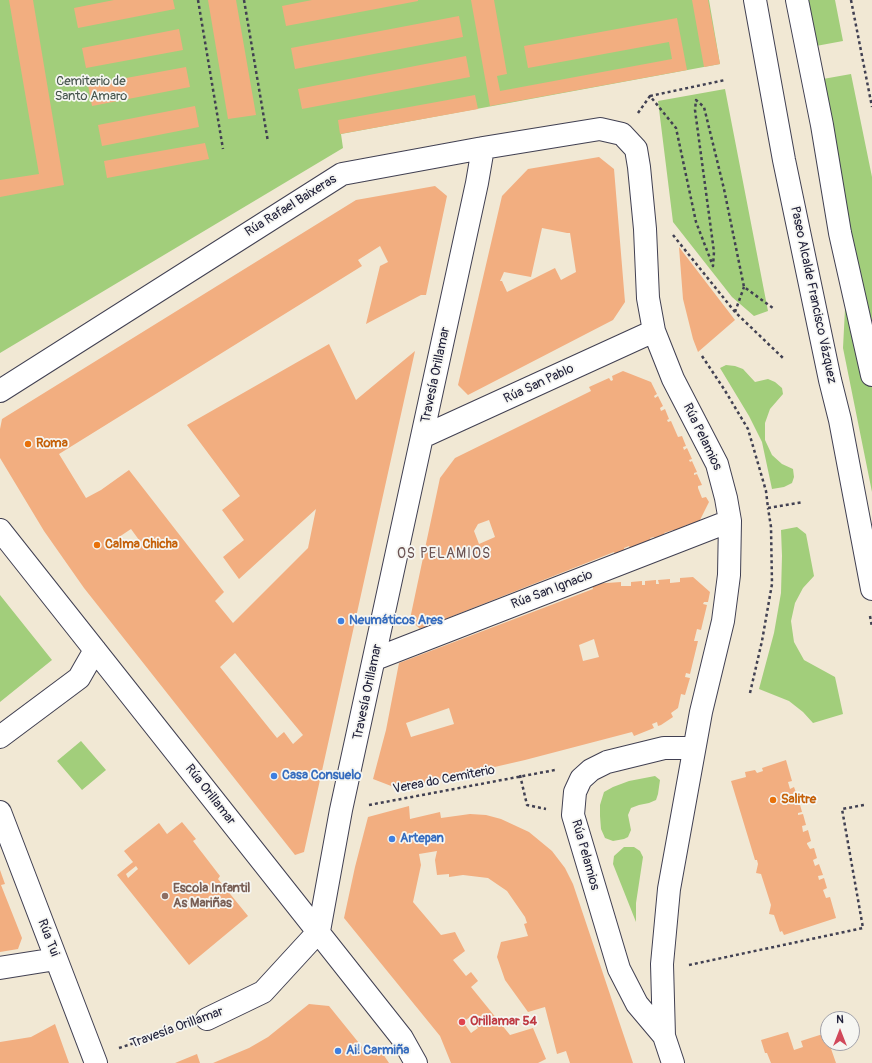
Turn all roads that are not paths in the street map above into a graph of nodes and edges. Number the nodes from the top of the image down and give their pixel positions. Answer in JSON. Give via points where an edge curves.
{"nodes":[{"id":1,"x":755,"y":0,"type":"edge"},
{"id":2,"x":797,"y":0,"type":"edge"},
{"id":3,"x":622,"y":134,"type":"joint"},
{"id":4,"x":483,"y":148,"type":"junction"},
{"id":5,"x":654,"y":331,"type":"junction"},
{"id":6,"x":872,"y":375,"type":"edge"},
{"id":7,"x":0,"y":391,"type":"edge"},
{"id":8,"x":422,"y":437,"type":"junction"},
{"id":9,"x":730,"y":521,"type":"junction"},
{"id":10,"x":0,"y":530,"type":"edge"},
{"id":11,"x":872,"y":590,"type":"edge"},
{"id":12,"x":95,"y":650,"type":"junction"},
{"id":13,"x":375,"y":660,"type":"junction"},
{"id":14,"x":0,"y":737,"type":"edge"},
{"id":15,"x":694,"y":748,"type":"junction"},
{"id":16,"x":0,"y":812,"type":"edge"},
{"id":17,"x":5,"y":836,"type":"edge"},
{"id":18,"x":319,"y":931,"type":"junction"},
{"id":19,"x":56,"y":959,"type":"junction"},
{"id":20,"x":0,"y":968,"type":"edge"},
{"id":21,"x":207,"y":1019,"type":"road end"},
{"id":22,"x":664,"y":1036,"type":"junction"},
{"id":23,"x":95,"y":1060,"type":"edge"},
{"id":24,"x":416,"y":1063,"type":"edge"},
{"id":25,"x":673,"y":1063,"type":"edge"}],
"edges":[{"from":1,"to":11,"type":"street","name":"Paseo Alcalde Francisco Vázquez","via":[[784,160],[840,420]]},
{"from":2,"to":6,"type":"street","via":[[840,233]]},
{"from":3,"to":4,"type":"street","name":"Rúa Rafael Baixeras","via":[[600,129]]},
{"from":3,"to":5,"type":"street","name":"Rúa Pelamios","via":[[636,149],[639,167],[648,298]]},
{"from":4,"to":7,"type":"street","name":"Rúa Rafael Baixeras","via":[[342,174]]},
{"from":4,"to":8,"type":"street","name":"Travesía Orillamar"},
{"from":5,"to":8,"type":"street","name":"Rúa San Pablo"},
{"from":5,"to":9,"type":"street","name":"Rúa Pelamios","via":[[673,379],[717,464]]},
{"from":8,"to":13,"type":"street","name":"Travesía Orillamar"},
{"from":9,"to":13,"type":"street","name":"Rúa San Ignacio"},
{"from":9,"to":15,"type":"street","name":"Rúa Pelamios","via":[[729,575],[723,621]]},
{"from":10,"to":12,"type":"street","name":"Rúa Orillamar"},
{"from":12,"to":14,"type":"street","via":[[79,678]]},
{"from":12,"to":18,"type":"street","name":"Rúa Orillamar"},
{"from":13,"to":18,"type":"street","name":"Travesía Orillamar","via":[[341,810]]},
{"from":15,"to":22,"type":"street","name":"Rúa Pelamios","via":[[669,889],[662,964]]},
{"from":15,"to":22,"type":"street","name":"Rúa Pelamios","via":[[664,748],[606,762],[591,770],[575,792],[573,815],[618,969],[637,1004]]},
{"from":16,"to":17,"type":"street","name":"Rúa Tui"},
{"from":17,"to":19,"type":"street","name":"Rúa Tui"},
{"from":18,"to":21,"type":"street","name":"Travesía Orillamar","via":[[263,992]]},
{"from":18,"to":24,"type":"street","name":"Rúa Orillamar","via":[[402,1038]]},
{"from":19,"to":20,"type":"street"},
{"from":19,"to":23,"type":"street","name":"Rúa Tui"},
{"from":22,"to":25,"type":"street","name":"Rúa Pelamios"}]}
